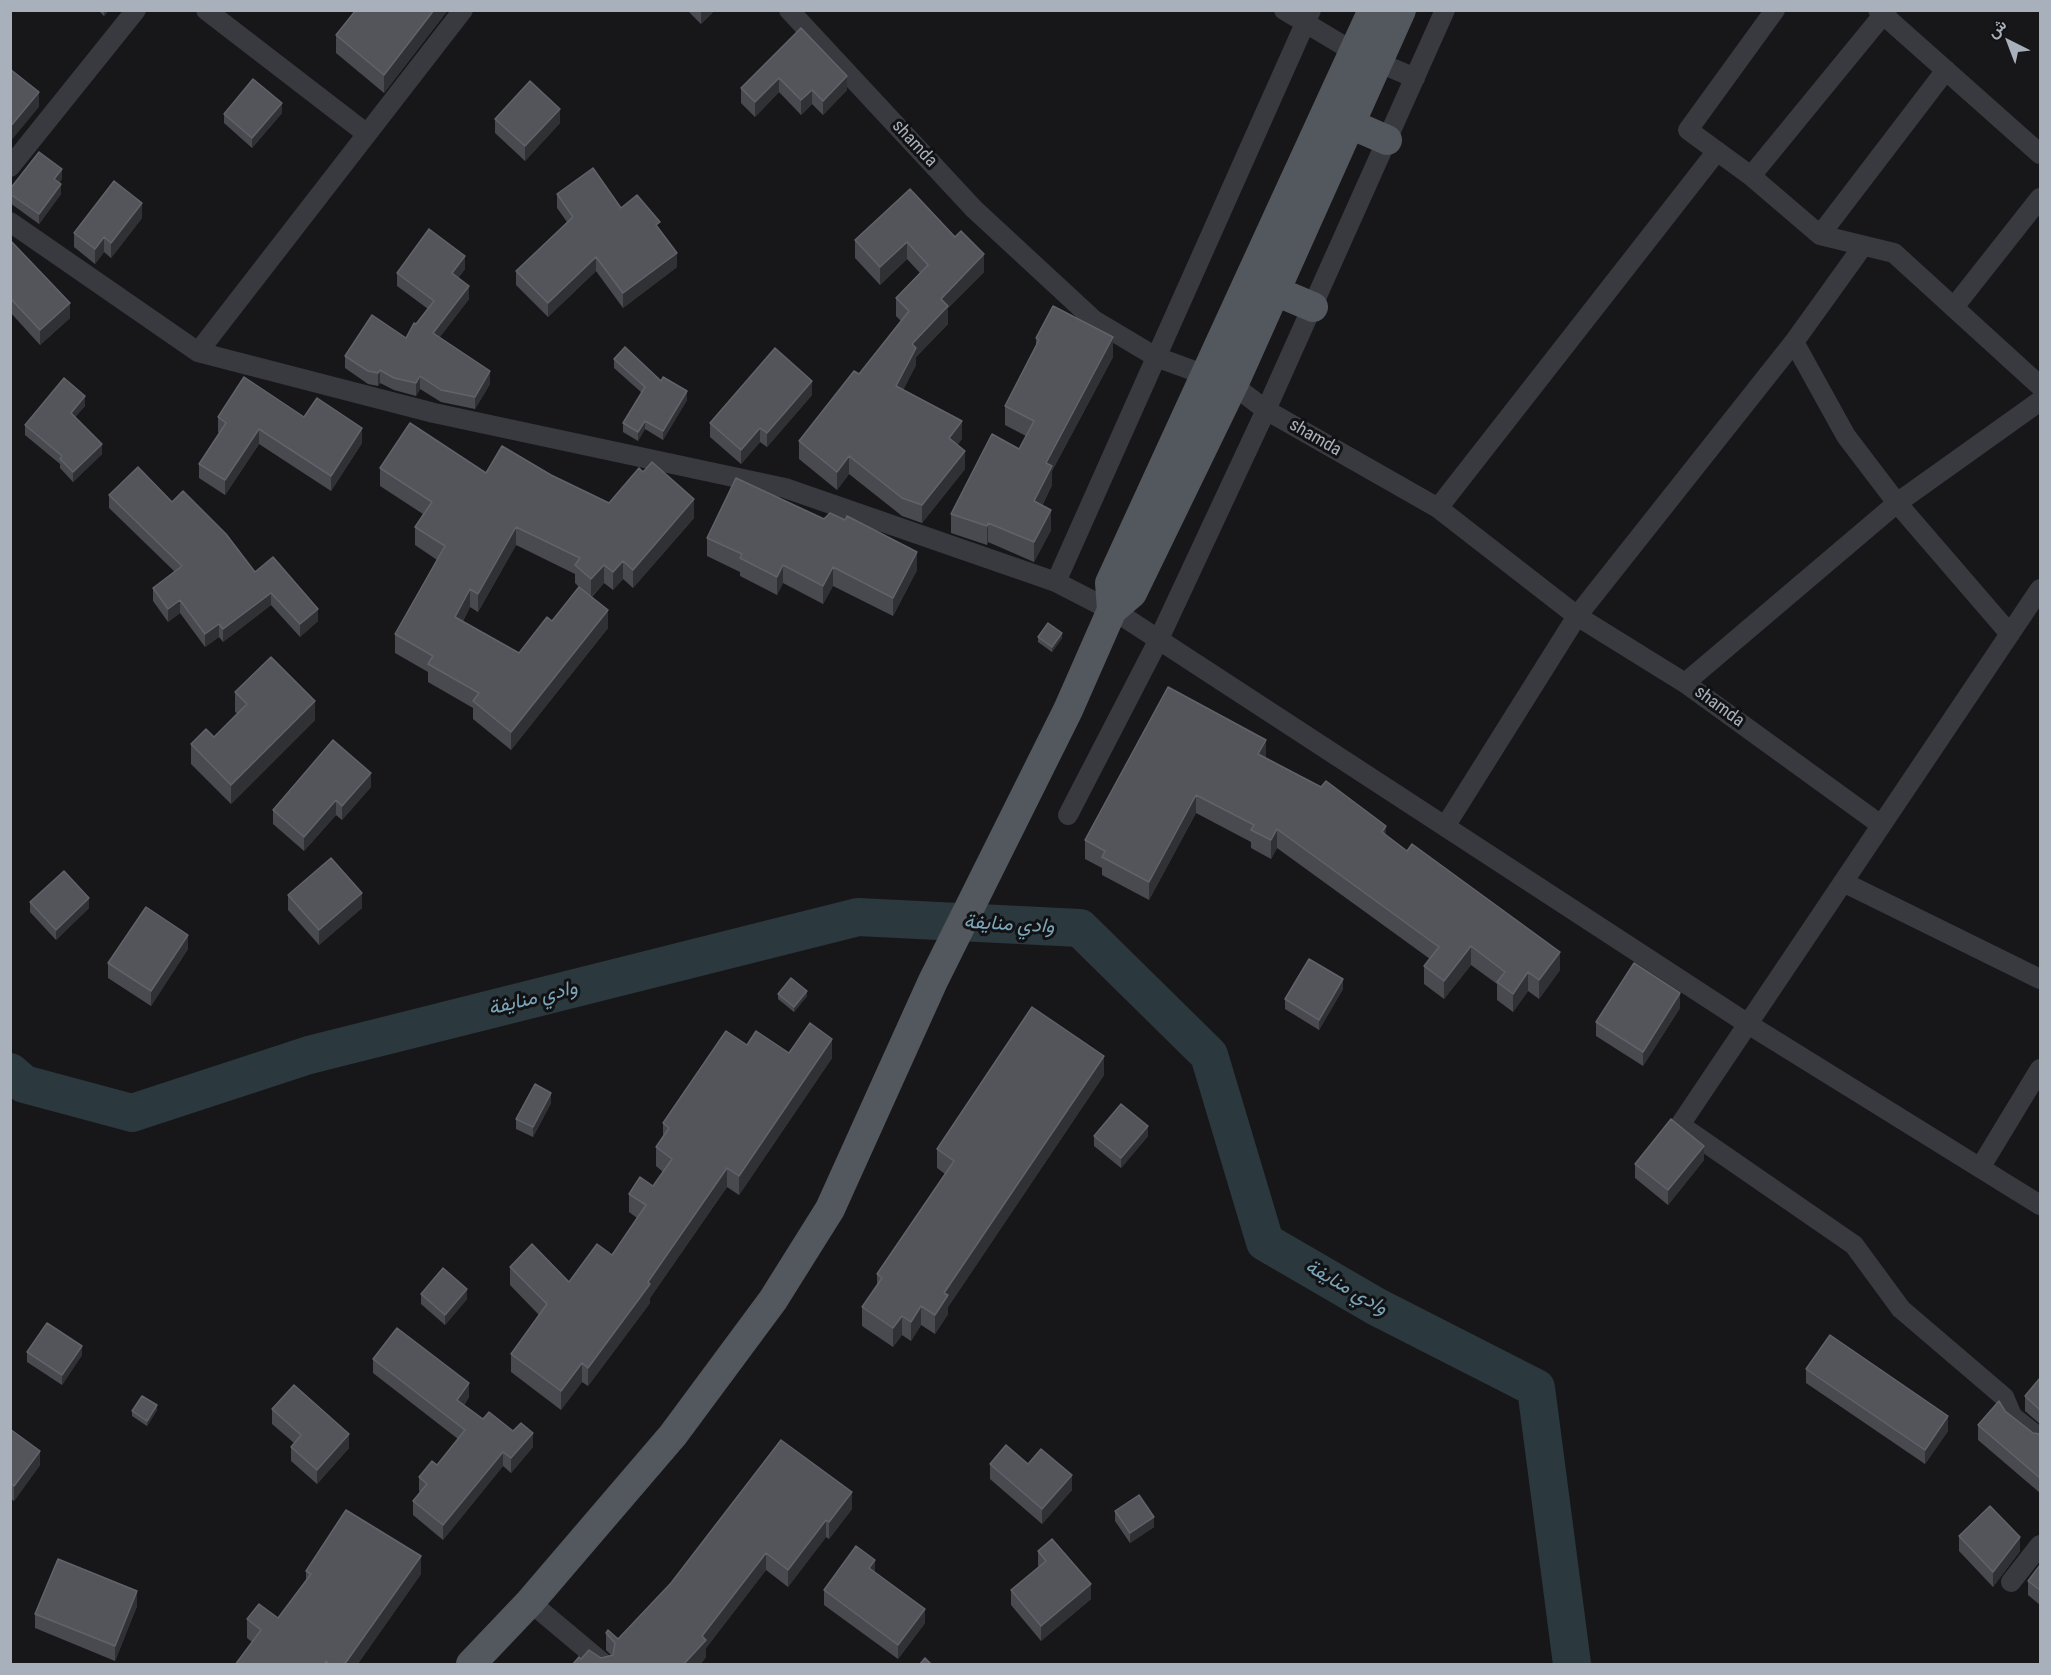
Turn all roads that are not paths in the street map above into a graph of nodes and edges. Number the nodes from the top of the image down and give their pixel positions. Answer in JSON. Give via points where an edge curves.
{"nodes":[{"id":1,"x":136,"y":10,"type":"edge"},
{"id":2,"x":206,"y":10,"type":"edge"},
{"id":3,"x":463,"y":10,"type":"edge"},
{"id":4,"x":789,"y":10,"type":"edge"},
{"id":5,"x":1284,"y":10,"type":"edge"},
{"id":6,"x":1373,"y":10,"type":"edge"},
{"id":7,"x":1401,"y":10,"type":"edge"},
{"id":8,"x":1445,"y":10,"type":"edge"},
{"id":9,"x":1775,"y":10,"type":"edge"},
{"id":10,"x":1883,"y":12,"type":"edge"},
{"id":11,"x":1308,"y":17,"type":"edge"},
{"id":12,"x":1366,"y":57,"type":"junction"},
{"id":13,"x":1946,"y":70,"type":"junction"},
{"id":14,"x":1415,"y":78,"type":"junction"},
{"id":15,"x":1350,"y":124,"type":"junction"},
{"id":16,"x":367,"y":134,"type":"junction"},
{"id":17,"x":1387,"y":140,"type":"junction"},
{"id":18,"x":1717,"y":151,"type":"junction"},
{"id":19,"x":2040,"y":154,"type":"edge"},
{"id":20,"x":10,"y":167,"type":"edge"},
{"id":21,"x":1751,"y":176,"type":"junction"},
{"id":22,"x":2040,"y":198,"type":"edge"},
{"id":23,"x":10,"y":222,"type":"edge"},
{"id":24,"x":1820,"y":235,"type":"junction"},
{"id":25,"x":1863,"y":246,"type":"junction"},
{"id":26,"x":1275,"y":291,"type":"junction"},
{"id":27,"x":1313,"y":307,"type":"junction"},
{"id":28,"x":1954,"y":307,"type":"junction"},
{"id":29,"x":1794,"y":342,"type":"junction"},
{"id":30,"x":198,"y":352,"type":"junction"},
{"id":31,"x":1156,"y":357,"type":"junction"},
{"id":32,"x":1206,"y":373,"type":"junction"},
{"id":33,"x":1233,"y":385,"type":"junction"},
{"id":34,"x":2040,"y":386,"type":"edge"},
{"id":35,"x":2040,"y":401,"type":"edge"},
{"id":36,"x":1266,"y":410,"type":"junction"},
{"id":37,"x":1897,"y":503,"type":"junction"},
{"id":38,"x":1438,"y":508,"type":"junction"},
{"id":39,"x":1056,"y":582,"type":"junction"},
{"id":40,"x":2040,"y":589,"type":"edge"},
{"id":41,"x":1112,"y":610,"type":"junction"},
{"id":42,"x":1577,"y":615,"type":"junction"},
{"id":43,"x":2010,"y":634,"type":"junction"},
{"id":44,"x":1158,"y":641,"type":"junction"},
{"id":45,"x":1685,"y":683,"type":"junction"},
{"id":46,"x":1068,"y":815,"type":"dead end"},
{"id":47,"x":1446,"y":825,"type":"junction"},
{"id":48,"x":1881,"y":825,"type":"junction"},
{"id":49,"x":1843,"y":882,"type":"junction"},
{"id":50,"x":2040,"y":979,"type":"edge"},
{"id":51,"x":1748,"y":1024,"type":"junction"},
{"id":52,"x":2040,"y":1070,"type":"edge"},
{"id":53,"x":1980,"y":1168,"type":"junction"},
{"id":54,"x":2040,"y":1205,"type":"edge"},
{"id":55,"x":2040,"y":1438,"type":"edge"},
{"id":56,"x":2040,"y":1545,"type":"edge"},
{"id":57,"x":2011,"y":1582,"type":"dead end"},
{"id":58,"x":530,"y":1602,"type":"junction"},
{"id":59,"x":471,"y":1665,"type":"edge"},
{"id":60,"x":604,"y":1665,"type":"edge"}],
"edges":[{"from":1,"to":20,"type":"street"},
{"from":2,"to":16,"type":"street"},
{"from":3,"to":16,"type":"street"},
{"from":4,"to":31,"type":"street","name":"shamda","via":[[974,209],[1094,320]]},
{"from":5,"to":11,"type":"street"},
{"from":6,"to":12,"type":"main road"},
{"from":7,"to":12,"type":"main road"},
{"from":8,"to":14,"type":"street"},
{"from":9,"to":18,"type":"street","via":[[1688,130]]},
{"from":10,"to":13,"type":"street"},
{"from":10,"to":21,"type":"street"},
{"from":11,"to":12,"type":"street"},
{"from":11,"to":31,"type":"street"},
{"from":12,"to":14,"type":"street"},
{"from":12,"to":15,"type":"main road"},
{"from":12,"to":32,"type":"main road"},
{"from":13,"to":19,"type":"street"},
{"from":13,"to":24,"type":"street"},
{"from":14,"to":17,"type":"street"},
{"from":15,"to":17,"type":"main road"},
{"from":15,"to":26,"type":"main road"},
{"from":16,"to":30,"type":"street"},
{"from":17,"to":27,"type":"street"},
{"from":18,"to":21,"type":"street"},
{"from":18,"to":38,"type":"street"},
{"from":21,"to":24,"type":"street"},
{"from":22,"to":28,"type":"street"},
{"from":23,"to":30,"type":"street"},
{"from":24,"to":25,"type":"street"},
{"from":25,"to":28,"type":"street","via":[[1894,253]]},
{"from":25,"to":29,"type":"street"},
{"from":26,"to":27,"type":"main road"},
{"from":26,"to":33,"type":"main road"},
{"from":27,"to":36,"type":"street"},
{"from":28,"to":34,"type":"street"},
{"from":29,"to":37,"type":"street","via":[[1846,436]]},
{"from":29,"to":42,"type":"street"},
{"from":30,"to":39,"type":"street","via":[[434,413],[785,488]]},
{"from":31,"to":32,"type":"street","name":"shamda"},
{"from":31,"to":39,"type":"street"},
{"from":32,"to":33,"type":"street","name":"shamda"},
{"from":32,"to":41,"type":"main road","via":[[1110,583]]},
{"from":33,"to":36,"type":"street","name":"shamda"},
{"from":33,"to":41,"type":"main road","via":[[1132,593]]},
{"from":35,"to":37,"type":"street"},
{"from":36,"to":38,"type":"street","name":"shamda"},
{"from":36,"to":44,"type":"street"},
{"from":37,"to":43,"type":"street"},
{"from":37,"to":45,"type":"street"},
{"from":38,"to":42,"type":"street","name":"shamda"},
{"from":39,"to":41,"type":"street"},
{"from":40,"to":43,"type":"street"},
{"from":41,"to":44,"type":"street"},
{"from":41,"to":58,"type":"main road","via":[[1068,710],[933,981],[830,1209],[773,1300],[673,1435]]},
{"from":42,"to":45,"type":"street","name":"shamda"},
{"from":42,"to":47,"type":"street"},
{"from":43,"to":48,"type":"street"},
{"from":44,"to":46,"type":"street"},
{"from":44,"to":47,"type":"street"},
{"from":45,"to":48,"type":"street","name":"shamda"},
{"from":47,"to":51,"type":"street"},
{"from":48,"to":49,"type":"street"},
{"from":49,"to":50,"type":"street"},
{"from":49,"to":51,"type":"street"},
{"from":51,"to":53,"type":"street"},
{"from":51,"to":55,"type":"street","via":[[1680,1125],[1854,1245],[1901,1309],[2004,1397],[2012,1416]]},
{"from":52,"to":53,"type":"street"},
{"from":53,"to":54,"type":"street"},
{"from":56,"to":57,"type":"street"},
{"from":58,"to":59,"type":"main road"},
{"from":58,"to":60,"type":"street"}]}
